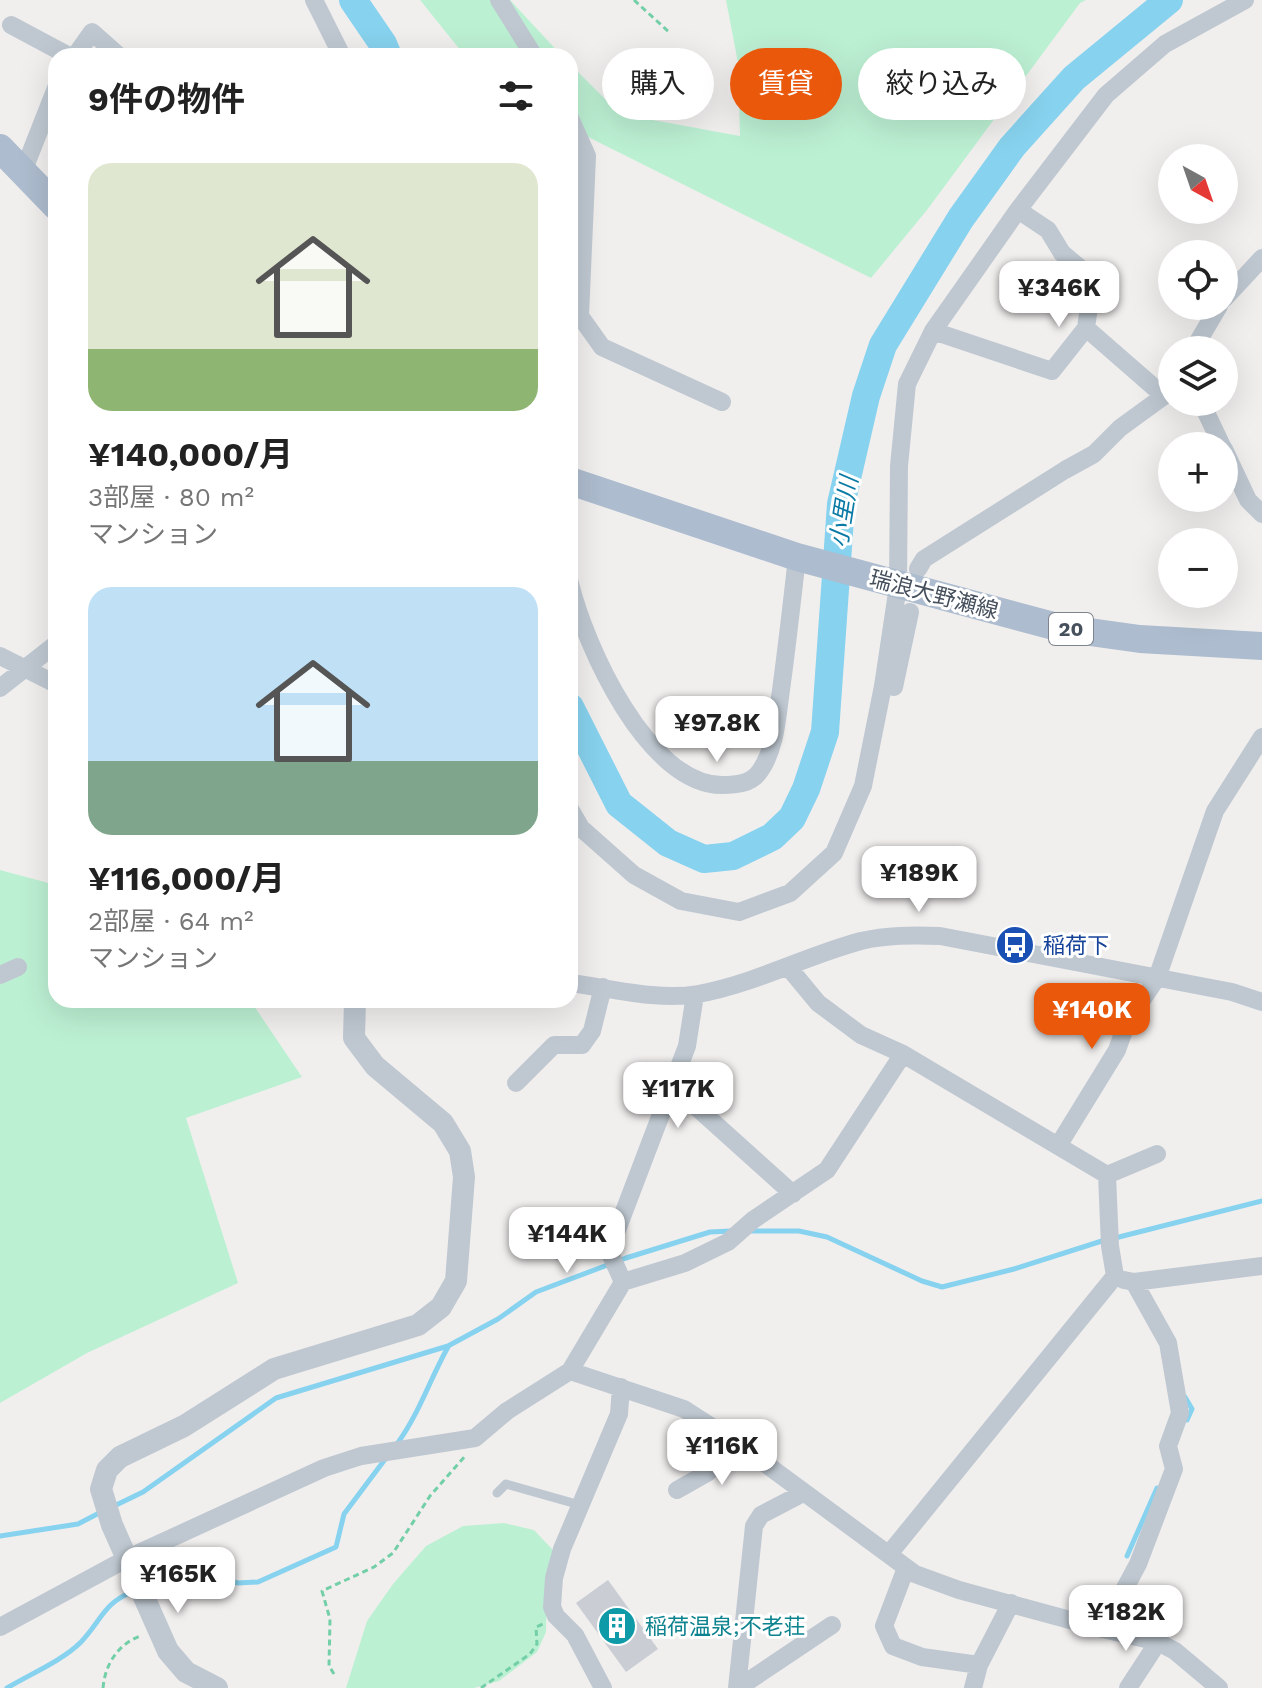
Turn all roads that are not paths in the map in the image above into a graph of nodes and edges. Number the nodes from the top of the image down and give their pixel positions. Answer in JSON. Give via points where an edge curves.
{"nodes":[{"id":1,"x":314,"y":0,"type":"edge"},
{"id":2,"x":499,"y":0,"type":"edge"},
{"id":3,"x":1245,"y":0,"type":"edge"},
{"id":4,"x":11,"y":25,"type":"dead end"},
{"id":5,"x":56,"y":48,"type":"edge"},
{"id":6,"x":79,"y":48,"type":"edge"},
{"id":7,"x":110,"y":48,"type":"edge"},
{"id":8,"x":338,"y":48,"type":"edge"},
{"id":9,"x":529,"y":48,"type":"edge"},
{"id":10,"x":48,"y":108,"type":"edge"},
{"id":11,"x":578,"y":136,"type":"edge"},
{"id":12,"x":0,"y":148,"type":"edge"},
{"id":13,"x":23,"y":172,"type":"junction"},
{"id":14,"x":48,"y":198,"type":"edge"},
{"id":15,"x":1018,"y":210,"type":"junction"},
{"id":16,"x":1262,"y":258,"type":"edge"},
{"id":17,"x":578,"y":277,"type":"edge"},
{"id":18,"x":1238,"y":284,"type":"edge"},
{"id":19,"x":578,"y":320,"type":"edge"},
{"id":20,"x":1086,"y":328,"type":"junction"},
{"id":21,"x":933,"y":331,"type":"junction"},
{"id":22,"x":1158,"y":384,"type":"edge"},
{"id":23,"x":1158,"y":400,"type":"edge"},
{"id":24,"x":722,"y":402,"type":"dead end"},
{"id":25,"x":1238,"y":479,"type":"edge"},
{"id":26,"x":578,"y":484,"type":"edge"},
{"id":27,"x":1262,"y":514,"type":"edge"},
{"id":28,"x":806,"y":560,"type":"junction"},
{"id":29,"x":901,"y":579,"type":"junction"},
{"id":30,"x":578,"y":612,"type":"edge"},
{"id":31,"x":910,"y":612,"type":"dead end"},
{"id":32,"x":1262,"y":646,"type":"edge"},
{"id":33,"x":48,"y":650,"type":"edge"},
{"id":34,"x":0,"y":656,"type":"edge"},
{"id":35,"x":24,"y":668,"type":"junction"},
{"id":36,"x":48,"y":680,"type":"edge"},
{"id":37,"x":883,"y":686,"type":"junction"},
{"id":38,"x":0,"y":688,"type":"edge"},
{"id":39,"x":1262,"y":737,"type":"edge"},
{"id":40,"x":578,"y":823,"type":"edge"},
{"id":41,"x":18,"y":967,"type":"dead end"},
{"id":42,"x":789,"y":968,"type":"junction"},
{"id":43,"x":0,"y":975,"type":"edge"},
{"id":44,"x":1157,"y":978,"type":"junction"},
{"id":45,"x":578,"y":984,"type":"edge"},
{"id":46,"x":603,"y":987,"type":"junction"},
{"id":47,"x":695,"y":995,"type":"junction"},
{"id":48,"x":1262,"y":1002,"type":"edge"},
{"id":49,"x":355,"y":1008,"type":"edge"},
{"id":50,"x":903,"y":1054,"type":"junction"},
{"id":51,"x":516,"y":1083,"type":"dead end"},
{"id":52,"x":673,"y":1086,"type":"junction"},
{"id":53,"x":1058,"y":1146,"type":"junction"},
{"id":54,"x":1157,"y":1154,"type":"dead end"},
{"id":55,"x":1107,"y":1175,"type":"junction"},
{"id":56,"x":793,"y":1194,"type":"junction"},
{"id":57,"x":531,"y":1231,"type":"dead end"},
{"id":58,"x":616,"y":1231,"type":"junction"},
{"id":59,"x":1262,"y":1266,"type":"edge"},
{"id":60,"x":1115,"y":1276,"type":"junction"},
{"id":61,"x":623,"y":1282,"type":"junction"},
{"id":62,"x":1134,"y":1282,"type":"junction"},
{"id":63,"x":570,"y":1371,"type":"junction"},
{"id":64,"x":621,"y":1387,"type":"junction"},
{"id":65,"x":740,"y":1445,"type":"junction"},
{"id":66,"x":677,"y":1490,"type":"dead end"},
{"id":67,"x":497,"y":1493,"type":"dead end"},
{"id":68,"x":803,"y":1493,"type":"junction"},
{"id":69,"x":580,"y":1505,"type":"junction"},
{"id":70,"x":889,"y":1554,"type":"junction"},
{"id":71,"x":128,"y":1558,"type":"junction"},
{"id":72,"x":906,"y":1568,"type":"junction"},
{"id":73,"x":1011,"y":1603,"type":"junction"},
{"id":74,"x":832,"y":1625,"type":"dead end"},
{"id":75,"x":0,"y":1627,"type":"edge"},
{"id":76,"x":1103,"y":1629,"type":"junction"},
{"id":77,"x":1158,"y":1642,"type":"junction"},
{"id":78,"x":979,"y":1665,"type":"junction"},
{"id":79,"x":217,"y":1688,"type":"edge"},
{"id":80,"x":603,"y":1688,"type":"edge"},
{"id":81,"x":738,"y":1688,"type":"edge"},
{"id":82,"x":973,"y":1688,"type":"edge"},
{"id":83,"x":1128,"y":1688,"type":"edge"},
{"id":84,"x":1219,"y":1688,"type":"edge"}],
"edges":[{"from":1,"to":8,"type":"street"},
{"from":2,"to":9,"type":"street"},
{"from":3,"to":15,"type":"street","via":[[1165,44],[1106,95]]},
{"from":4,"to":5,"type":"street"},
{"from":6,"to":7,"type":"street","via":[[92,32]]},
{"from":10,"to":13,"type":"street"},
{"from":11,"to":17,"type":"street","via":[[587,156]]},
{"from":12,"to":13,"type":"main road"},
{"from":13,"to":14,"type":"main road"},
{"from":15,"to":20,"type":"street","via":[[1048,230],[1062,253],[1093,279]]},
{"from":15,"to":21,"type":"street"},
{"from":16,"to":18,"type":"street"},
{"from":19,"to":24,"type":"street","via":[[602,347]]},
{"from":20,"to":21,"type":"street","via":[[1052,371]]},
{"from":20,"to":22,"type":"street"},
{"from":21,"to":29,"type":"street","via":[[907,384],[899,466]]},
{"from":23,"to":29,"type":"street","via":[[1094,454],[924,559]]},
{"from":25,"to":27,"type":"street"},
{"from":26,"to":28,"type":"main road","name":"瑞浪大野瀬線","number":"20"},
{"from":28,"to":29,"type":"main road","name":"瑞浪大野瀬線","number":"20"},
{"from":28,"to":30,"type":"street","via":[[774,740],[759,773],[741,785],[707,785],[679,771],[639,730],[610,684]]},
{"from":29,"to":32,"type":"main road","name":"瑞浪大野瀬線","number":"20","via":[[1061,628]]},
{"from":29,"to":37,"type":"street"},
{"from":31,"to":37,"type":"street","via":[[894,688]]},
{"from":33,"to":35,"type":"street"},
{"from":34,"to":35,"type":"street"},
{"from":35,"to":36,"type":"street"},
{"from":35,"to":38,"type":"street"},
{"from":37,"to":40,"type":"street","via":[[863,786],[834,853],[790,893],[739,912],[681,901],[634,875]]},
{"from":39,"to":44,"type":"street","via":[[1215,811]]},
{"from":41,"to":43,"type":"street"},
{"from":42,"to":44,"type":"street","via":[[860,942],[901,934],[940,936]]},
{"from":42,"to":47,"type":"street"},
{"from":42,"to":50,"type":"street","via":[[818,1003],[861,1035]]},
{"from":44,"to":48,"type":"street"},
{"from":44,"to":53,"type":"street"},
{"from":45,"to":46,"type":"street"},
{"from":46,"to":47,"type":"street"},
{"from":46,"to":51,"type":"street","via":[[592,1031],[582,1045],[554,1045]]},
{"from":47,"to":52,"type":"street","via":[[687,1046]]},
{"from":49,"to":71,"type":"street","via":[[354,1038],[375,1066],[443,1123],[460,1151],[464,1177],[456,1281],[441,1307],[418,1325],[274,1369],[184,1426],[120,1457],[107,1470],[101,1489]]},
{"from":50,"to":53,"type":"street"},
{"from":50,"to":56,"type":"street","via":[[827,1170]]},
{"from":52,"to":56,"type":"street"},
{"from":52,"to":58,"type":"street"},
{"from":53,"to":55,"type":"street"},
{"from":54,"to":55,"type":"street"},
{"from":55,"to":60,"type":"street"},
{"from":56,"to":61,"type":"street","via":[[728,1242],[685,1263]]},
{"from":57,"to":58,"type":"street","via":[[565,1254]]},
{"from":58,"to":61,"type":"street","via":[[609,1251]]},
{"from":59,"to":62,"type":"street"},
{"from":60,"to":62,"type":"street"},
{"from":60,"to":70,"type":"street"},
{"from":61,"to":63,"type":"street"},
{"from":62,"to":76,"type":"street","via":[[1168,1343],[1180,1413],[1168,1446],[1174,1469],[1138,1564]]},
{"from":63,"to":64,"type":"street"},
{"from":63,"to":71,"type":"street","via":[[475,1438],[378,1453],[324,1468]]},
{"from":64,"to":65,"type":"street","via":[[684,1409]]},
{"from":64,"to":69,"type":"street","via":[[619,1414]]},
{"from":65,"to":66,"type":"street"},
{"from":65,"to":68,"type":"street"},
{"from":67,"to":69,"type":"lane","via":[[506,1484]]},
{"from":68,"to":70,"type":"street"},
{"from":68,"to":81,"type":"street","via":[[761,1515],[754,1526]]},
{"from":69,"to":80,"type":"street","via":[[554,1578],[552,1607],[575,1635]]},
{"from":70,"to":72,"type":"street"},
{"from":71,"to":75,"type":"street"},
{"from":71,"to":79,"type":"street","via":[[168,1651],[186,1672]]},
{"from":72,"to":73,"type":"street","via":[[926,1579]]},
{"from":72,"to":78,"type":"street","via":[[884,1626],[893,1646],[922,1657]]},
{"from":73,"to":76,"type":"street"},
{"from":73,"to":78,"type":"street"},
{"from":74,"to":81,"type":"street"},
{"from":76,"to":77,"type":"street"},
{"from":77,"to":83,"type":"street"},
{"from":77,"to":84,"type":"street"},
{"from":78,"to":82,"type":"street"}]}
